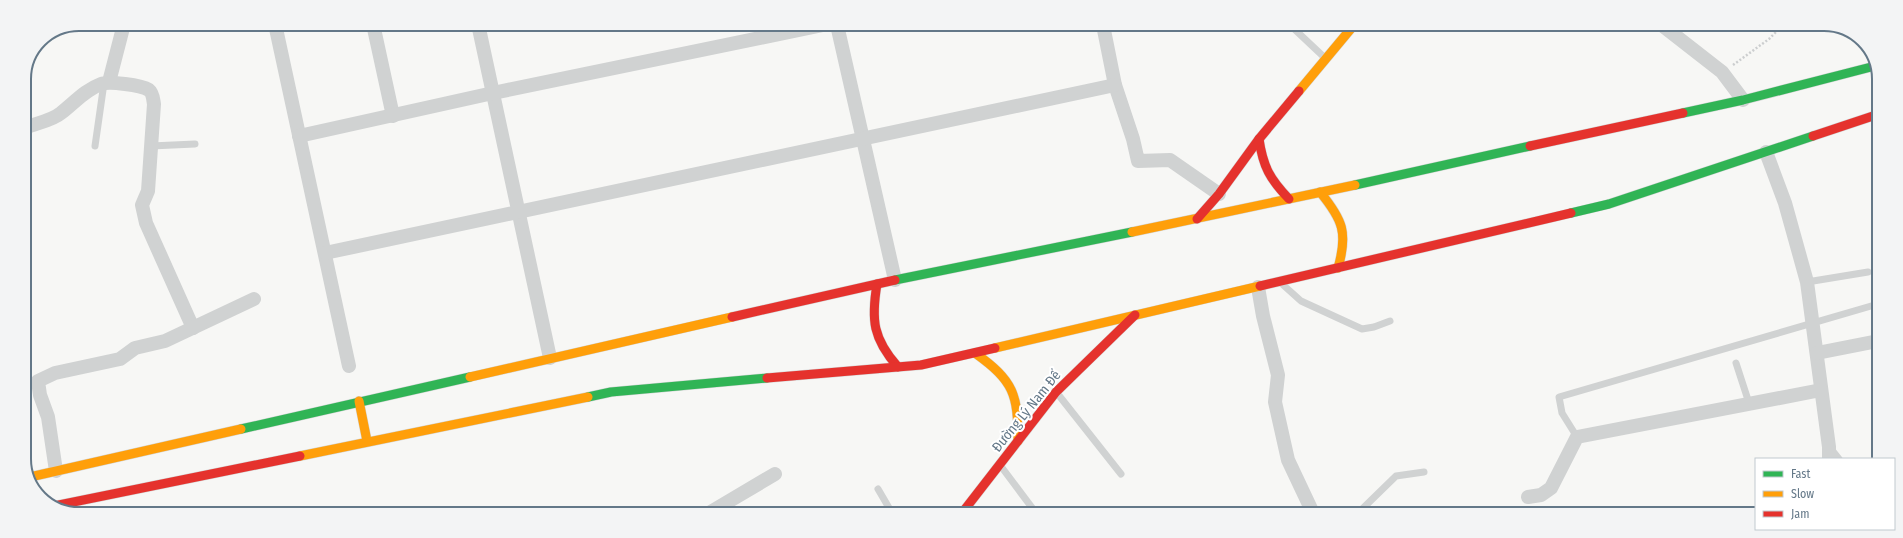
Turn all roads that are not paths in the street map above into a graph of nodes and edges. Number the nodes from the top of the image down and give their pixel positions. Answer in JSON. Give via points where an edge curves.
{"nodes":[{"id":1,"x":122,"y":31,"type":"edge"},
{"id":2,"x":276,"y":31,"type":"edge"},
{"id":3,"x":375,"y":31,"type":"edge"},
{"id":4,"x":480,"y":31,"type":"edge"},
{"id":5,"x":794,"y":31,"type":"edge"},
{"id":6,"x":838,"y":31,"type":"edge"},
{"id":7,"x":1104,"y":31,"type":"edge"},
{"id":8,"x":1296,"y":31,"type":"edge"},
{"id":9,"x":1349,"y":31,"type":"edge"},
{"id":10,"x":1669,"y":31,"type":"edge"},
{"id":11,"x":1326,"y":60,"type":"junction"},
{"id":12,"x":1870,"y":67,"type":"edge"},
{"id":13,"x":106,"y":82,"type":"junction"},
{"id":14,"x":1115,"y":85,"type":"junction"},
{"id":15,"x":493,"y":93,"type":"junction"},
{"id":16,"x":1743,"y":100,"type":"junction"},
{"id":17,"x":393,"y":116,"type":"junction"},
{"id":18,"x":1872,"y":116,"type":"edge"},
{"id":19,"x":31,"y":125,"type":"edge"},
{"id":20,"x":299,"y":136,"type":"junction"},
{"id":21,"x":862,"y":138,"type":"junction"},
{"id":22,"x":1259,"y":139,"type":"junction"},
{"id":23,"x":195,"y":144,"type":"dead end"},
{"id":24,"x":95,"y":146,"type":"dead end"},
{"id":25,"x":151,"y":146,"type":"junction"},
{"id":26,"x":1766,"y":152,"type":"junction"},
{"id":27,"x":1320,"y":192,"type":"junction"},
{"id":28,"x":1219,"y":194,"type":"junction"},
{"id":29,"x":1289,"y":199,"type":"junction"},
{"id":30,"x":518,"y":212,"type":"junction"},
{"id":31,"x":1197,"y":219,"type":"junction"},
{"id":32,"x":325,"y":253,"type":"junction"},
{"id":33,"x":1338,"y":268,"type":"junction"},
{"id":34,"x":1868,"y":272,"type":"dead end"},
{"id":35,"x":895,"y":280,"type":"junction"},
{"id":36,"x":1279,"y":281,"type":"junction"},
{"id":37,"x":1807,"y":282,"type":"junction"},
{"id":38,"x":878,"y":284,"type":"junction"},
{"id":39,"x":1258,"y":287,"type":"junction"},
{"id":40,"x":254,"y":299,"type":"dead end"},
{"id":41,"x":1872,"y":306,"type":"edge"},
{"id":42,"x":1135,"y":315,"type":"junction"},
{"id":43,"x":1390,"y":321,"type":"dead end"},
{"id":44,"x":1812,"y":323,"type":"junction"},
{"id":45,"x":193,"y":328,"type":"junction"},
{"id":46,"x":1872,"y":342,"type":"edge"},
{"id":47,"x":975,"y":353,"type":"junction"},
{"id":48,"x":1817,"y":353,"type":"junction"},
{"id":49,"x":550,"y":358,"type":"junction"},
{"id":50,"x":1736,"y":363,"type":"dead end"},
{"id":51,"x":349,"y":366,"type":"dead end"},
{"id":52,"x":898,"y":367,"type":"junction"},
{"id":53,"x":1821,"y":390,"type":"junction"},
{"id":54,"x":1056,"y":392,"type":"junction"},
{"id":55,"x":359,"y":401,"type":"junction"},
{"id":56,"x":1749,"y":403,"type":"junction"},
{"id":57,"x":1577,"y":437,"type":"junction"},
{"id":58,"x":367,"y":441,"type":"junction"},
{"id":59,"x":1018,"y":441,"type":"junction"},
{"id":60,"x":1829,"y":453,"type":"edge"},
{"id":61,"x":1838,"y":458,"type":"edge"},
{"id":62,"x":1000,"y":465,"type":"junction"},
{"id":63,"x":56,"y":471,"type":"junction"},
{"id":64,"x":1424,"y":472,"type":"dead end"},
{"id":65,"x":775,"y":474,"type":"dead end"},
{"id":66,"x":1121,"y":474,"type":"dead end"},
{"id":67,"x":34,"y":476,"type":"edge"},
{"id":68,"x":878,"y":489,"type":"dead end"},
{"id":69,"x":1528,"y":497,"type":"dead end"},
{"id":70,"x":63,"y":504,"type":"edge"},
{"id":71,"x":719,"y":507,"type":"edge"},
{"id":72,"x":888,"y":507,"type":"edge"},
{"id":73,"x":967,"y":507,"type":"edge"},
{"id":74,"x":1032,"y":507,"type":"edge"},
{"id":75,"x":1310,"y":507,"type":"edge"},
{"id":76,"x":1365,"y":507,"type":"edge"}],
"edges":[{"from":1,"to":13,"type":"street"},
{"from":2,"to":20,"type":"street"},
{"from":3,"to":17,"type":"street"},
{"from":4,"to":15,"type":"street"},
{"from":5,"to":15,"type":"street"},
{"from":6,"to":21,"type":"street"},
{"from":7,"to":14,"type":"street"},
{"from":8,"to":11,"type":"lane"},
{"from":9,"to":11,"type":"street"},
{"from":10,"to":16,"type":"street","via":[[1722,72]]},
{"from":11,"to":22,"type":"street"},
{"from":12,"to":16,"type":"street"},
{"from":13,"to":19,"type":"street","via":[[88,91],[60,114]]},
{"from":13,"to":24,"type":"lane"},
{"from":13,"to":25,"type":"street","via":[[148,90],[152,94],[154,104]]},
{"from":14,"to":21,"type":"street"},
{"from":14,"to":28,"type":"street","via":[[1138,161],[1170,160]]},
{"from":15,"to":17,"type":"street"},
{"from":15,"to":30,"type":"street"},
{"from":16,"to":27,"type":"street"},
{"from":17,"to":20,"type":"street"},
{"from":18,"to":26,"type":"street"},
{"from":20,"to":32,"type":"street"},
{"from":21,"to":30,"type":"street"},
{"from":21,"to":35,"type":"street"},
{"from":22,"to":28,"type":"street"},
{"from":22,"to":29,"type":"street","via":[[1262,162],[1268,177]]},
{"from":23,"to":25,"type":"lane"},
{"from":25,"to":45,"type":"street","via":[[148,191],[142,212]]},
{"from":26,"to":33,"type":"street","via":[[1609,204]]},
{"from":26,"to":37,"type":"street","via":[[1785,203]]},
{"from":27,"to":29,"type":"street"},
{"from":27,"to":33,"type":"street","via":[[1335,210],[1342,224],[1345,238]]},
{"from":28,"to":31,"type":"street"},
{"from":29,"to":31,"type":"street"},
{"from":30,"to":32,"type":"street"},
{"from":30,"to":49,"type":"street"},
{"from":31,"to":35,"type":"street"},
{"from":32,"to":51,"type":"street"},
{"from":33,"to":36,"type":"street"},
{"from":34,"to":37,"type":"lane"},
{"from":35,"to":38,"type":"street"},
{"from":36,"to":39,"type":"street"},
{"from":36,"to":43,"type":"lane","via":[[1301,301],[1362,329]]},
{"from":37,"to":44,"type":"street"},
{"from":38,"to":49,"type":"street"},
{"from":38,"to":52,"type":"street","via":[[873,308],[873,325],[886,355]]},
{"from":39,"to":42,"type":"street"},
{"from":39,"to":75,"type":"street","via":[[1278,375],[1275,402],[1288,460]]},
{"from":40,"to":45,"type":"street"},
{"from":41,"to":44,"type":"lane"},
{"from":42,"to":47,"type":"street"},
{"from":42,"to":54,"type":"street","name":"Đường Lý Nam Đế"},
{"from":44,"to":48,"type":"street"},
{"from":44,"to":57,"type":"lane","via":[[1559,397],[1562,413]]},
{"from":45,"to":63,"type":"street","via":[[165,342],[135,348],[120,359],[55,373],[38,381],[48,417]]},
{"from":46,"to":48,"type":"street"},
{"from":47,"to":52,"type":"street","via":[[921,365]]},
{"from":47,"to":59,"type":"street","via":[[996,367],[1009,382],[1016,399]]},
{"from":48,"to":53,"type":"street"},
{"from":49,"to":55,"type":"street"},
{"from":50,"to":56,"type":"lane"},
{"from":52,"to":58,"type":"street","via":[[611,392]]},
{"from":53,"to":56,"type":"street"},
{"from":53,"to":60,"type":"street"},
{"from":54,"to":59,"type":"street","name":"Đường Lý Nam Đế"},
{"from":54,"to":66,"type":"lane"},
{"from":55,"to":58,"type":"street"},
{"from":55,"to":63,"type":"street"},
{"from":56,"to":57,"type":"street"},
{"from":57,"to":69,"type":"street","via":[[1551,488],[1541,496]]},
{"from":58,"to":70,"type":"street"},
{"from":59,"to":62,"type":"street","name":"Đường Lý Nam Đế"},
{"from":60,"to":61,"type":"lane"},
{"from":62,"to":73,"type":"street","name":"Đường Lý Nam Đế"},
{"from":62,"to":74,"type":"lane"},
{"from":63,"to":67,"type":"street"},
{"from":64,"to":76,"type":"lane","via":[[1396,476]]},
{"from":65,"to":71,"type":"street"},
{"from":68,"to":72,"type":"lane"}]}
